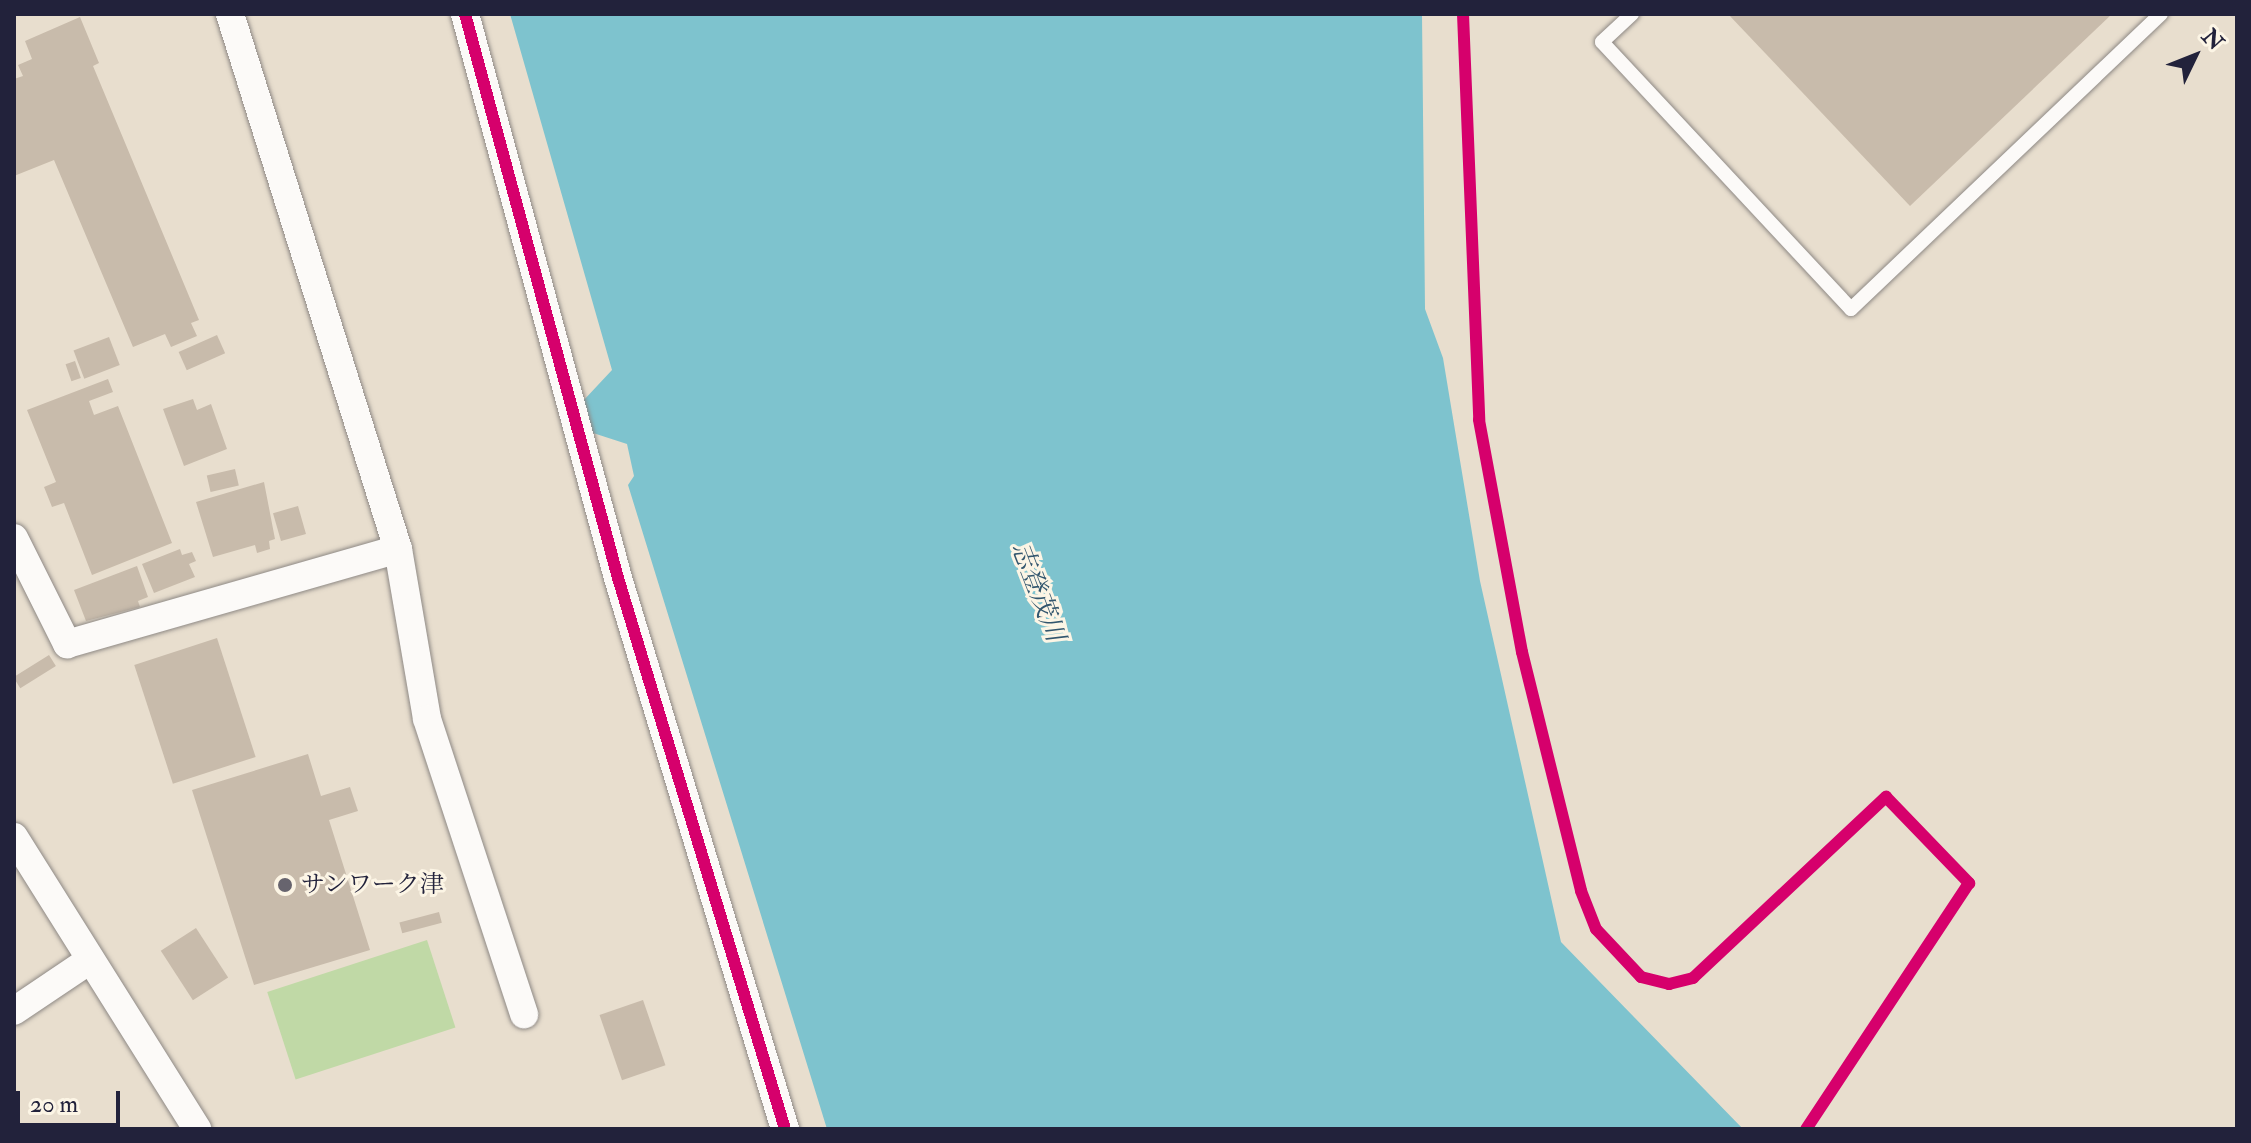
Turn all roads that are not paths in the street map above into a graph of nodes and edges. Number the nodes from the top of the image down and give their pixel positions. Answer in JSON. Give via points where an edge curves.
{"nodes":[{"id":1,"x":230,"y":14,"type":"edge"},
{"id":2,"x":465,"y":14,"type":"edge"},
{"id":3,"x":1632,"y":14,"type":"edge"},
{"id":4,"x":2161,"y":14,"type":"edge"},
{"id":5,"x":14,"y":538,"type":"edge"},
{"id":6,"x":398,"y":549,"type":"junction"},
{"id":7,"x":14,"y":837,"type":"edge"},
{"id":8,"x":90,"y":960,"type":"junction"},
{"id":9,"x":14,"y":1011,"type":"edge"},
{"id":10,"x":524,"y":1014,"type":"dead end"},
{"id":11,"x":197,"y":1129,"type":"edge"},
{"id":12,"x":785,"y":1129,"type":"edge"}],
"edges":[{"from":1,"to":6,"type":"street"},
{"from":2,"to":12,"type":"street","via":[[618,578]]},
{"from":3,"to":4,"type":"lane","via":[[1602,42],[1851,309]]},
{"from":5,"to":6,"type":"street","via":[[67,644]]},
{"from":6,"to":10,"type":"street","via":[[427,719]]},
{"from":7,"to":8,"type":"street"},
{"from":8,"to":9,"type":"street"},
{"from":8,"to":11,"type":"street"}]}
